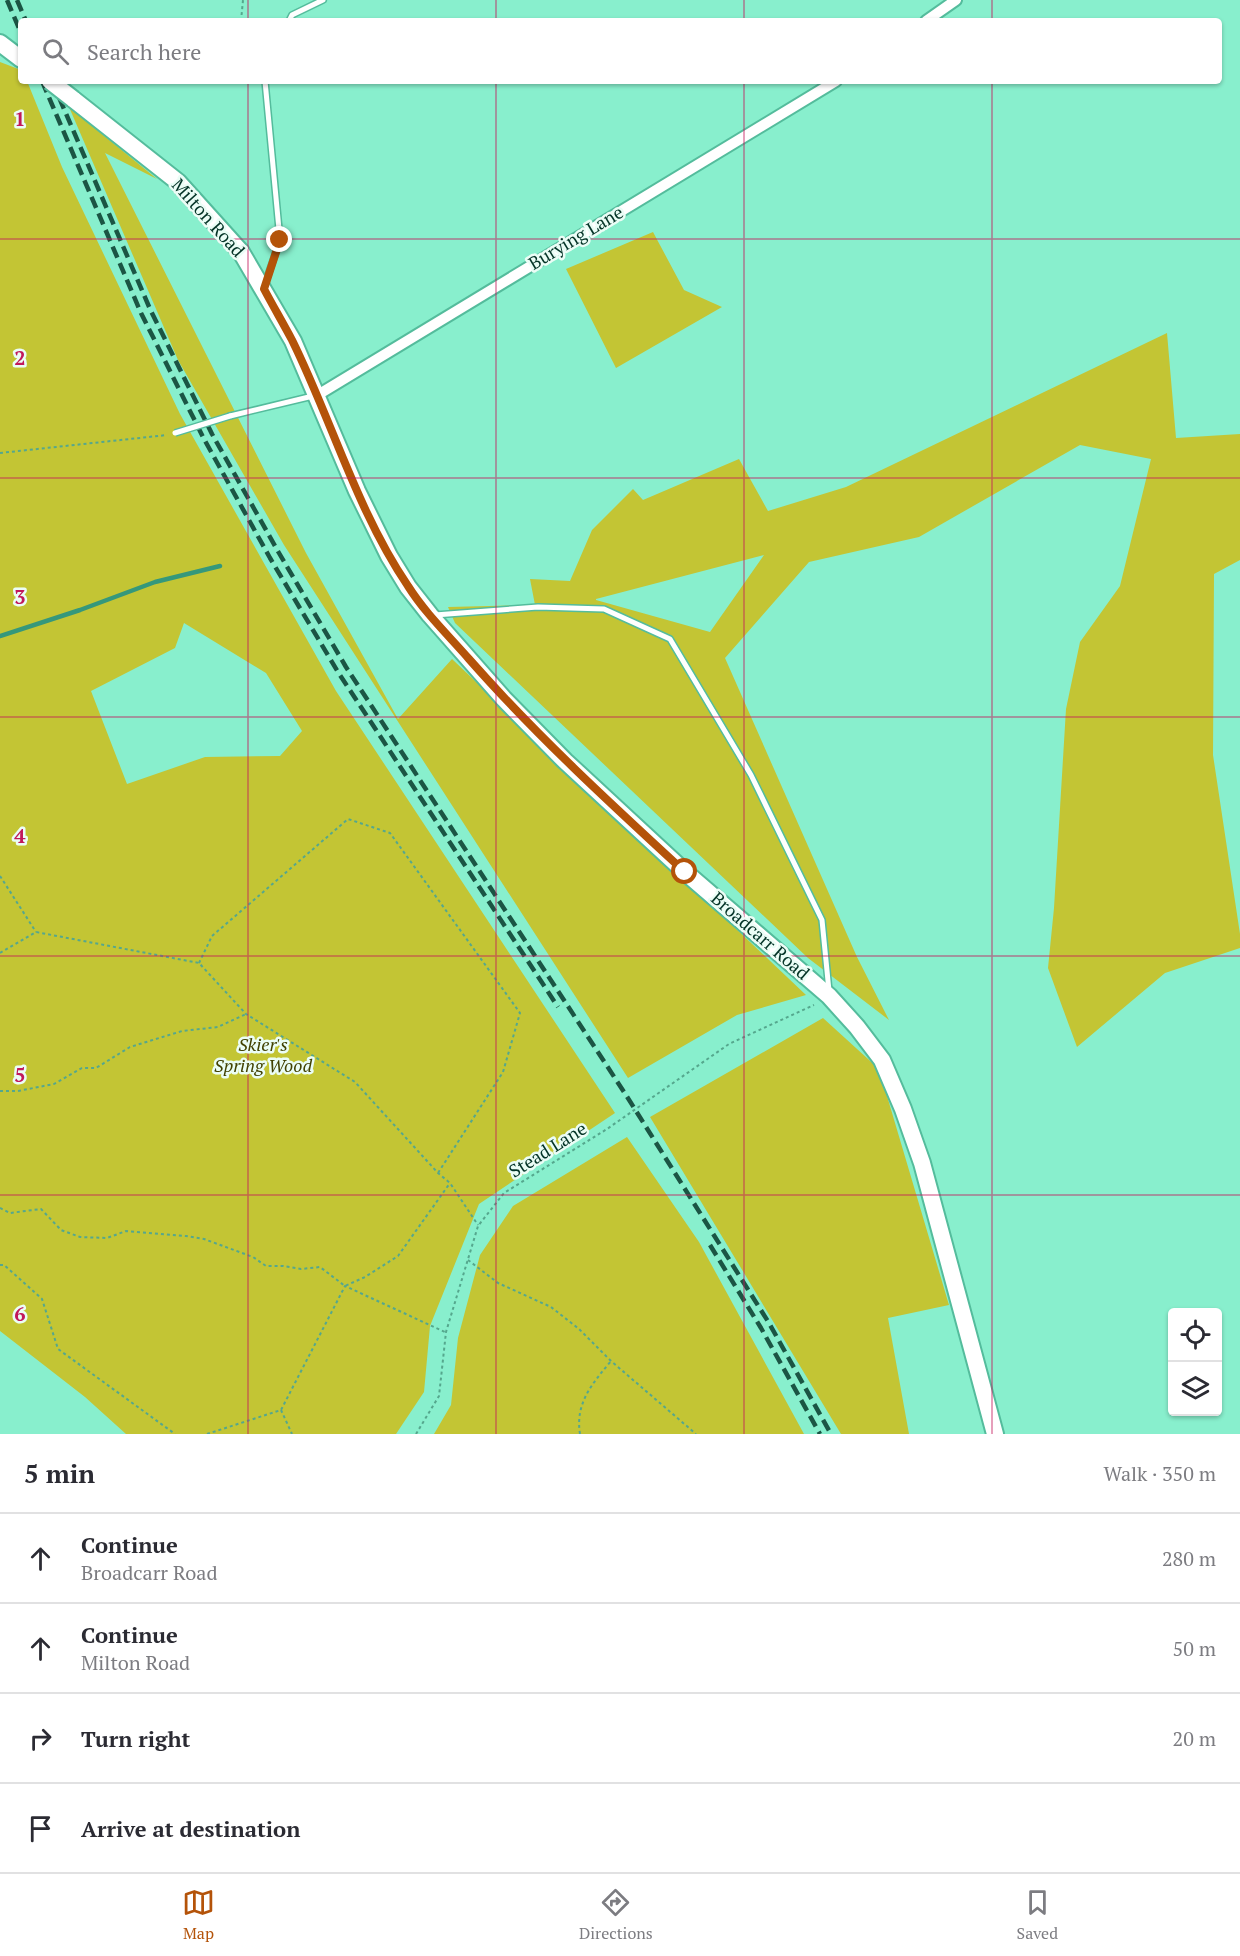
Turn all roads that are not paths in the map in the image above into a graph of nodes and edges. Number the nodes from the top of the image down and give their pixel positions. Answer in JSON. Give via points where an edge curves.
{"nodes":[{"id":1,"x":323,"y":0,"type":"edge"},
{"id":2,"x":956,"y":0,"type":"edge"},
{"id":3,"x":290,"y":18,"type":"edge"},
{"id":4,"x":930,"y":18,"type":"edge"},
{"id":5,"x":2,"y":44,"type":"edge"},
{"id":6,"x":18,"y":57,"type":"edge"},
{"id":7,"x":54,"y":84,"type":"edge"},
{"id":8,"x":265,"y":84,"type":"edge"},
{"id":9,"x":831,"y":84,"type":"edge"},
{"id":10,"x":264,"y":289,"type":"junction"},
{"id":11,"x":316,"y":396,"type":"junction"},
{"id":12,"x":175,"y":433,"type":"road end"},
{"id":13,"x":430,"y":615,"type":"junction"},
{"id":14,"x":829,"y":996,"type":"junction"},
{"id":15,"x":995,"y":1434,"type":"edge"}],
"edges":[{"from":1,"to":3,"type":"lane"},
{"from":2,"to":4,"type":"street"},
{"from":5,"to":6,"type":"street"},
{"from":7,"to":10,"type":"street","name":"Milton Road","bridge":true,"via":[[178,182],[241,252]]},
{"from":8,"to":10,"type":"lane","via":[[280,240]]},
{"from":9,"to":11,"type":"street","name":"Burying Lane"},
{"from":10,"to":11,"type":"street","name":"Milton Road"},
{"from":11,"to":12,"type":"lane","bridge":true},
{"from":11,"to":13,"type":"street","name":"Broadcarr Road","via":[[389,556]]},
{"from":13,"to":14,"type":"street","name":"Broadcarr Road","via":[[565,761],[685,872]]},
{"from":13,"to":14,"type":"lane","via":[[538,607],[604,609],[670,639],[751,775],[822,920]]},
{"from":14,"to":15,"type":"street","name":"Broadcarr Road","via":[[882,1060],[903,1109],[922,1163]]}]}
